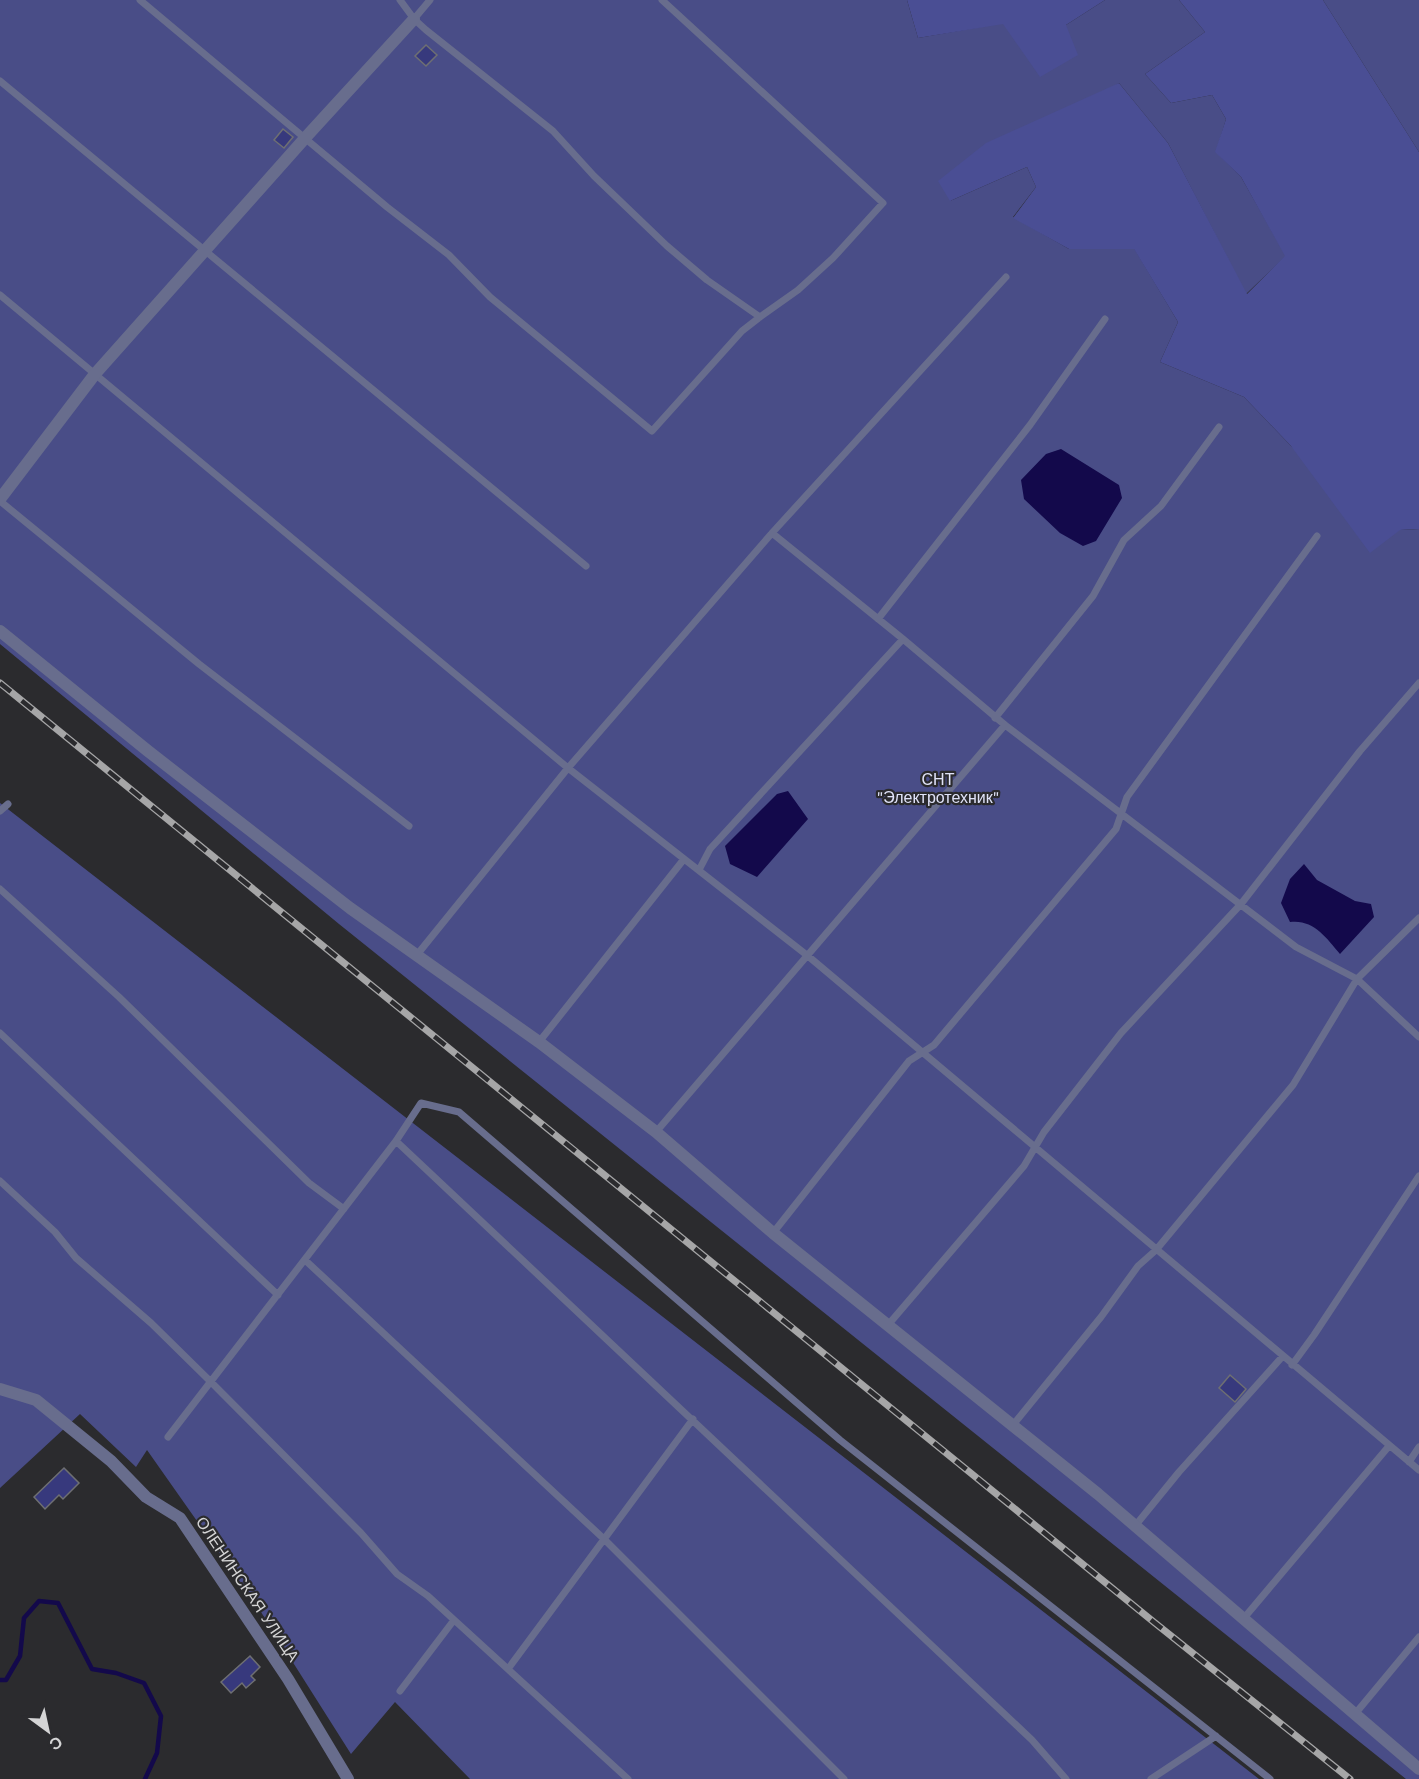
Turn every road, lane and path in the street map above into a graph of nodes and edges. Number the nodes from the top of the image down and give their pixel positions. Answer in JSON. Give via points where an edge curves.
{"nodes":[{"id":1,"x":140,"y":0,"type":"edge"},
{"id":2,"x":400,"y":0,"type":"edge"},
{"id":3,"x":430,"y":0,"type":"edge"},
{"id":4,"x":662,"y":0,"type":"edge"},
{"id":5,"x":414,"y":19,"type":"junction"},
{"id":6,"x":0,"y":81,"type":"edge"},
{"id":7,"x":306,"y":137,"type":"junction"},
{"id":8,"x":205,"y":251,"type":"junction"},
{"id":9,"x":1006,"y":277,"type":"dead end"},
{"id":10,"x":0,"y":295,"type":"edge"},
{"id":11,"x":760,"y":317,"type":"junction"},
{"id":12,"x":1105,"y":319,"type":"dead end"},
{"id":13,"x":95,"y":374,"type":"junction"},
{"id":14,"x":1219,"y":427,"type":"dead end"},
{"id":15,"x":0,"y":500,"type":"edge"},
{"id":16,"x":772,"y":533,"type":"junction"},
{"id":17,"x":1317,"y":537,"type":"dead end"},
{"id":18,"x":586,"y":567,"type":"dead end"},
{"id":19,"x":878,"y":619,"type":"junction"},
{"id":20,"x":0,"y":631,"type":"edge"},
{"id":21,"x":903,"y":639,"type":"junction"},
{"id":22,"x":1419,"y":683,"type":"edge"},
{"id":23,"x":995,"y":718,"type":"junction"},
{"id":24,"x":1005,"y":725,"type":"junction"},
{"id":25,"x":568,"y":768,"type":"junction"},
{"id":26,"x":8,"y":804,"type":"dead end"},
{"id":27,"x":0,"y":811,"type":"edge"},
{"id":28,"x":1121,"y":813,"type":"junction"},
{"id":29,"x":409,"y":826,"type":"dead end"},
{"id":30,"x":684,"y":859,"type":"junction"},
{"id":31,"x":699,"y":870,"type":"junction"},
{"id":32,"x":0,"y":889,"type":"edge"},
{"id":33,"x":1241,"y":904,"type":"junction"},
{"id":34,"x":1419,"y":918,"type":"edge"},
{"id":35,"x":416,"y":956,"type":"junction"},
{"id":36,"x":808,"y":956,"type":"junction"},
{"id":37,"x":1357,"y":979,"type":"junction"},
{"id":38,"x":0,"y":1033,"type":"edge"},
{"id":39,"x":1419,"y":1037,"type":"edge"},
{"id":40,"x":538,"y":1042,"type":"junction"},
{"id":41,"x":922,"y":1052,"type":"junction"},
{"id":42,"x":656,"y":1132,"type":"junction"},
{"id":43,"x":396,"y":1141,"type":"junction"},
{"id":44,"x":1035,"y":1148,"type":"junction"},
{"id":45,"x":1419,"y":1176,"type":"edge"},
{"id":46,"x":0,"y":1181,"type":"edge"},
{"id":47,"x":344,"y":1209,"type":"junction"},
{"id":48,"x":773,"y":1233,"type":"junction"},
{"id":49,"x":1156,"y":1250,"type":"junction"},
{"id":50,"x":305,"y":1260,"type":"junction"},
{"id":51,"x":278,"y":1295,"type":"junction"},
{"id":52,"x":888,"y":1325,"type":"junction"},
{"id":53,"x":1282,"y":1357,"type":"junction"},
{"id":54,"x":1292,"y":1365,"type":"junction"},
{"id":55,"x":210,"y":1382,"type":"junction"},
{"id":56,"x":0,"y":1389,"type":"edge"},
{"id":57,"x":693,"y":1419,"type":"junction"},
{"id":58,"x":1013,"y":1425,"type":"junction"},
{"id":59,"x":168,"y":1437,"type":"dead end"},
{"id":60,"x":1389,"y":1446,"type":"junction"},
{"id":61,"x":1419,"y":1447,"type":"edge"},
{"id":62,"x":1409,"y":1462,"type":"junction"},
{"id":63,"x":1419,"y":1470,"type":"edge"},
{"id":64,"x":1135,"y":1526,"type":"junction"},
{"id":65,"x":604,"y":1539,"type":"junction"},
{"id":66,"x":1244,"y":1618,"type":"junction"},
{"id":67,"x":454,"y":1620,"type":"junction"},
{"id":68,"x":1419,"y":1637,"type":"edge"},
{"id":69,"x":508,"y":1670,"type":"junction"},
{"id":70,"x":400,"y":1691,"type":"dead end"},
{"id":71,"x":1355,"y":1714,"type":"junction"},
{"id":72,"x":1216,"y":1736,"type":"junction"},
{"id":73,"x":1419,"y":1769,"type":"edge"},
{"id":74,"x":348,"y":1779,"type":"edge"},
{"id":75,"x":628,"y":1779,"type":"edge"},
{"id":76,"x":844,"y":1779,"type":"edge"},
{"id":77,"x":1066,"y":1779,"type":"edge"},
{"id":78,"x":1151,"y":1779,"type":"edge"},
{"id":79,"x":1270,"y":1779,"type":"edge"}],
"edges":[{"from":1,"to":7,"type":"lane"},
{"from":2,"to":5,"type":"lane"},
{"from":3,"to":5,"type":"lane"},
{"from":4,"to":11,"type":"lane","via":[[883,203],[825,266]]},
{"from":5,"to":7,"type":"street"},
{"from":5,"to":11,"type":"lane","via":[[553,131],[594,176],[707,280]]},
{"from":6,"to":8,"type":"lane"},
{"from":7,"to":8,"type":"street"},
{"from":7,"to":11,"type":"lane","via":[[652,431],[742,331]]},
{"from":8,"to":13,"type":"street"},
{"from":8,"to":18,"type":"lane"},
{"from":9,"to":16,"type":"lane"},
{"from":10,"to":13,"type":"lane"},
{"from":12,"to":19,"type":"lane","via":[[1030,425]]},
{"from":13,"to":15,"type":"street"},
{"from":13,"to":25,"type":"lane"},
{"from":14,"to":23,"type":"lane","via":[[1161,506],[1124,540],[1093,596]]},
{"from":15,"to":29,"type":"lane","via":[[199,664]]},
{"from":16,"to":19,"type":"lane"},
{"from":16,"to":25,"type":"lane"},
{"from":17,"to":28,"type":"lane","via":[[1127,796]]},
{"from":19,"to":21,"type":"lane"},
{"from":20,"to":35,"type":"street","via":[[157,758]]},
{"from":21,"to":23,"type":"lane"},
{"from":21,"to":31,"type":"lane","via":[[710,849]]},
{"from":22,"to":33,"type":"lane","via":[[1360,751]]},
{"from":23,"to":24,"type":"lane"},
{"from":24,"to":28,"type":"lane"},
{"from":24,"to":36,"type":"lane"},
{"from":25,"to":30,"type":"lane"},
{"from":25,"to":35,"type":"lane"},
{"from":26,"to":27,"type":"lane"},
{"from":28,"to":33,"type":"lane"},
{"from":28,"to":41,"type":"lane","via":[[1109,838],[934,1046]]},
{"from":30,"to":31,"type":"lane"},
{"from":30,"to":40,"type":"lane"},
{"from":31,"to":36,"type":"lane"},
{"from":32,"to":47,"type":"lane","via":[[119,997],[309,1183]]},
{"from":33,"to":37,"type":"lane","via":[[1296,947]]},
{"from":33,"to":44,"type":"lane","via":[[1121,1033]]},
{"from":34,"to":37,"type":"lane"},
{"from":35,"to":40,"type":"street"},
{"from":36,"to":41,"type":"lane"},
{"from":36,"to":42,"type":"lane"},
{"from":37,"to":39,"type":"lane"},
{"from":37,"to":49,"type":"lane","via":[[1293,1084]]},
{"from":38,"to":51,"type":"lane"},
{"from":40,"to":42,"type":"street"},
{"from":41,"to":44,"type":"lane"},
{"from":41,"to":48,"type":"lane","via":[[909,1061]]},
{"from":42,"to":48,"type":"street"},
{"from":43,"to":47,"type":"lane"},
{"from":43,"to":57,"type":"lane"},
{"from":43,"to":72,"type":"lane","via":[[421,1103],[459,1112],[840,1440]]},
{"from":44,"to":49,"type":"lane"},
{"from":44,"to":52,"type":"lane","via":[[1024,1166]]},
{"from":45,"to":54,"type":"lane"},
{"from":46,"to":55,"type":"lane","via":[[55,1232],[76,1258],[151,1323]]},
{"from":47,"to":50,"type":"lane"},
{"from":48,"to":52,"type":"street"},
{"from":49,"to":53,"type":"lane"},
{"from":49,"to":58,"type":"lane","via":[[1138,1266]]},
{"from":50,"to":51,"type":"lane"},
{"from":50,"to":65,"type":"lane"},
{"from":51,"to":55,"type":"lane"},
{"from":52,"to":58,"type":"street"},
{"from":53,"to":54,"type":"lane"},
{"from":53,"to":64,"type":"lane"},
{"from":54,"to":60,"type":"lane"},
{"from":55,"to":59,"type":"lane"},
{"from":55,"to":67,"type":"lane","via":[[397,1574]]},
{"from":56,"to":74,"type":"street","name":"ОЛЕНИНСКАЯ УЛИЦА","via":[[36,1400],[111,1461],[146,1497],[180,1518],[288,1679]]},
{"from":57,"to":65,"type":"lane"},
{"from":57,"to":77,"type":"lane","via":[[1032,1740]]},
{"from":58,"to":64,"type":"street"},
{"from":60,"to":62,"type":"lane"},
{"from":60,"to":66,"type":"lane"},
{"from":61,"to":62,"type":"lane"},
{"from":62,"to":63,"type":"lane"},
{"from":64,"to":66,"type":"street"},
{"from":65,"to":69,"type":"lane"},
{"from":65,"to":76,"type":"lane"},
{"from":66,"to":71,"type":"street"},
{"from":67,"to":69,"type":"lane"},
{"from":67,"to":70,"type":"lane"},
{"from":68,"to":71,"type":"lane"},
{"from":69,"to":75,"type":"lane"},
{"from":71,"to":73,"type":"street"},
{"from":72,"to":78,"type":"lane"},
{"from":72,"to":79,"type":"lane"}]}
